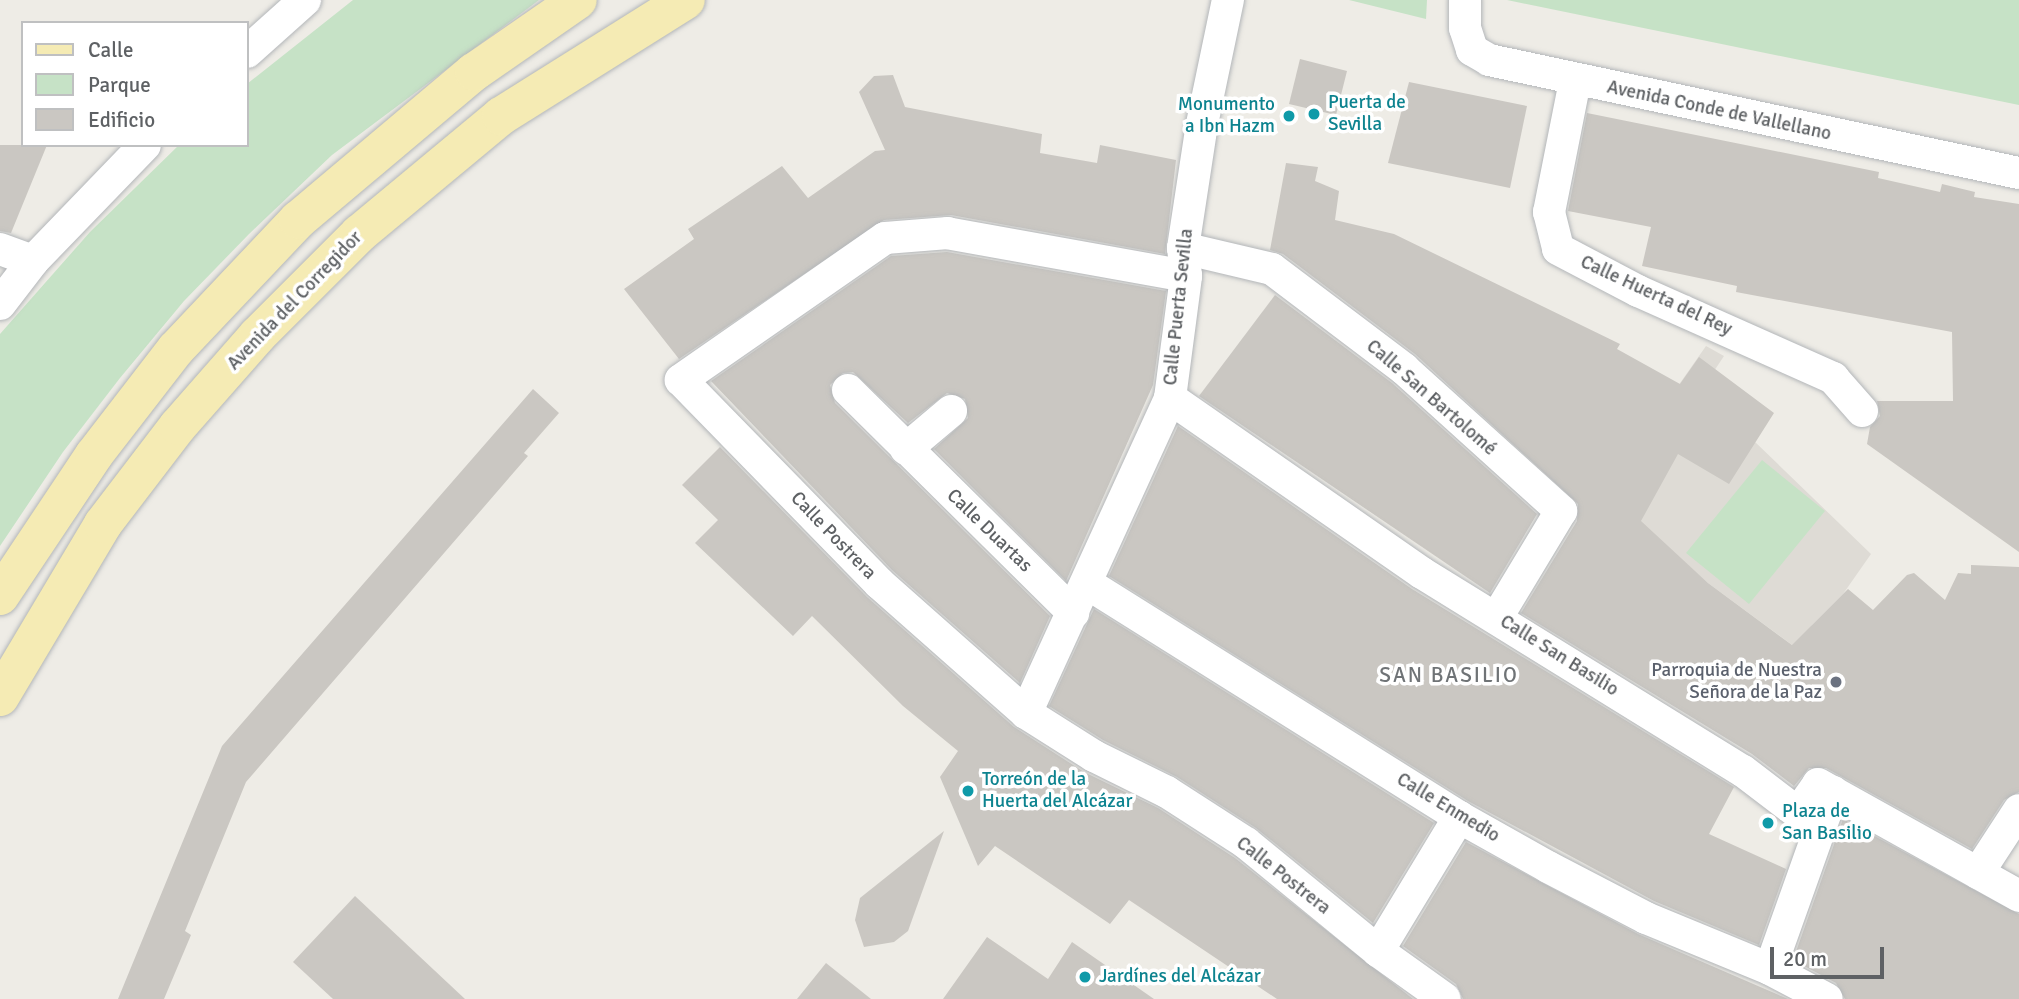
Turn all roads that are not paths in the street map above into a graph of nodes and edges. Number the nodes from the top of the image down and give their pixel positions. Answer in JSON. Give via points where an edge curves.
{"nodes":[{"id":1,"x":305,"y":0,"type":"edge"},
{"id":2,"x":578,"y":0,"type":"edge"},
{"id":3,"x":686,"y":0,"type":"edge"},
{"id":4,"x":1228,"y":0,"type":"edge"},
{"id":5,"x":1465,"y":0,"type":"edge"},
{"id":6,"x":248,"y":51,"type":"edge"},
{"id":7,"x":1575,"y":81,"type":"junction"},
{"id":8,"x":143,"y":147,"type":"edge"},
{"id":9,"x":2019,"y":173,"type":"edge"},
{"id":10,"x":0,"y":249,"type":"edge"},
{"id":11,"x":33,"y":261,"type":"junction"},
{"id":12,"x":1185,"y":262,"type":"junction"},
{"id":13,"x":0,"y":304,"type":"edge"},
{"id":14,"x":848,"y":390,"type":"dead end"},
{"id":15,"x":1170,"y":398,"type":"junction"},
{"id":16,"x":951,"y":411,"type":"dead end"},
{"id":17,"x":1861,"y":411,"type":"dead end"},
{"id":18,"x":906,"y":449,"type":"junction"},
{"id":19,"x":1088,"y":584,"type":"junction"},
{"id":20,"x":0,"y":597,"type":"edge"},
{"id":21,"x":1073,"y":613,"type":"junction"},
{"id":22,"x":1497,"y":617,"type":"junction"},
{"id":23,"x":0,"y":697,"type":"edge"},
{"id":24,"x":1026,"y":713,"type":"junction"},
{"id":25,"x":1833,"y":792,"type":"junction"},
{"id":26,"x":2019,"y":810,"type":"edge"},
{"id":27,"x":1459,"y":817,"type":"junction"},
{"id":28,"x":1978,"y":873,"type":"junction"},
{"id":29,"x":2019,"y":896,"type":"edge"},
{"id":30,"x":1378,"y":951,"type":"junction"},
{"id":31,"x":1770,"y":969,"type":"junction"},
{"id":32,"x":1445,"y":999,"type":"edge"},
{"id":33,"x":1827,"y":999,"type":"edge"}],
"edges":[{"from":1,"to":6,"type":"street"},
{"from":2,"to":20,"type":"main road","via":[[474,72],[298,220],[176,349],[94,455]]},
{"from":3,"to":23,"type":"main road","name":"Avenida del Corregidor","via":[[558,76],[490,124],[359,234],[258,335],[178,426],[103,524]]},
{"from":4,"to":12,"type":"street","name":"Calle Puerta Sevilla","via":[[1202,124]]},
{"from":5,"to":7,"type":"street","name":"Avenida Conde de Vallellano","via":[[1465,28],[1472,50],[1489,60]]},
{"from":7,"to":9,"type":"street","name":"Avenida Conde de Vallellano"},
{"from":7,"to":17,"type":"street","name":"Calle Huerta del Rey","via":[[1549,212],[1558,249],[1638,291],[1833,378]]},
{"from":8,"to":11,"type":"street"},
{"from":10,"to":11,"type":"street"},
{"from":11,"to":13,"type":"street"},
{"from":12,"to":15,"type":"street","name":"Calle Puerta Sevilla"},
{"from":12,"to":22,"type":"street","name":"Calle San Bartolomé","via":[[1272,269],[1404,369],[1561,511]]},
{"from":12,"to":24,"type":"street","name":"Calle Postrera","via":[[948,233],[886,238],[681,380],[880,583]]},
{"from":14,"to":18,"type":"street","name":"Calle Duartas"},
{"from":15,"to":19,"type":"street","name":"Calle Puerta Sevilla"},
{"from":15,"to":22,"type":"street","name":"Calle San Basilio","via":[[1422,573]]},
{"from":16,"to":18,"type":"street"},
{"from":18,"to":21,"type":"street","name":"Calle Duartas"},
{"from":19,"to":21,"type":"street","name":"Calle Puerta Sevilla"},
{"from":19,"to":27,"type":"street","name":"Calle Enmedio"},
{"from":21,"to":24,"type":"street","name":"Calle Puerta Sevilla"},
{"from":22,"to":25,"type":"street","name":"Calle San Basilio","via":[[1743,771],[1797,813],[1818,784]]},
{"from":24,"to":30,"type":"street","name":"Calle Postrera","via":[[1094,756],[1167,792],[1246,844]]},
{"from":25,"to":28,"type":"street"},
{"from":25,"to":31,"type":"street"},
{"from":26,"to":28,"type":"street"},
{"from":27,"to":30,"type":"street"},
{"from":27,"to":31,"type":"street","name":"Calle Enmedio","via":[[1646,918]]},
{"from":28,"to":29,"type":"street"},
{"from":30,"to":32,"type":"street","name":"Calle Postrera"},
{"from":31,"to":33,"type":"street","name":"Calle Enmedio"}]}
